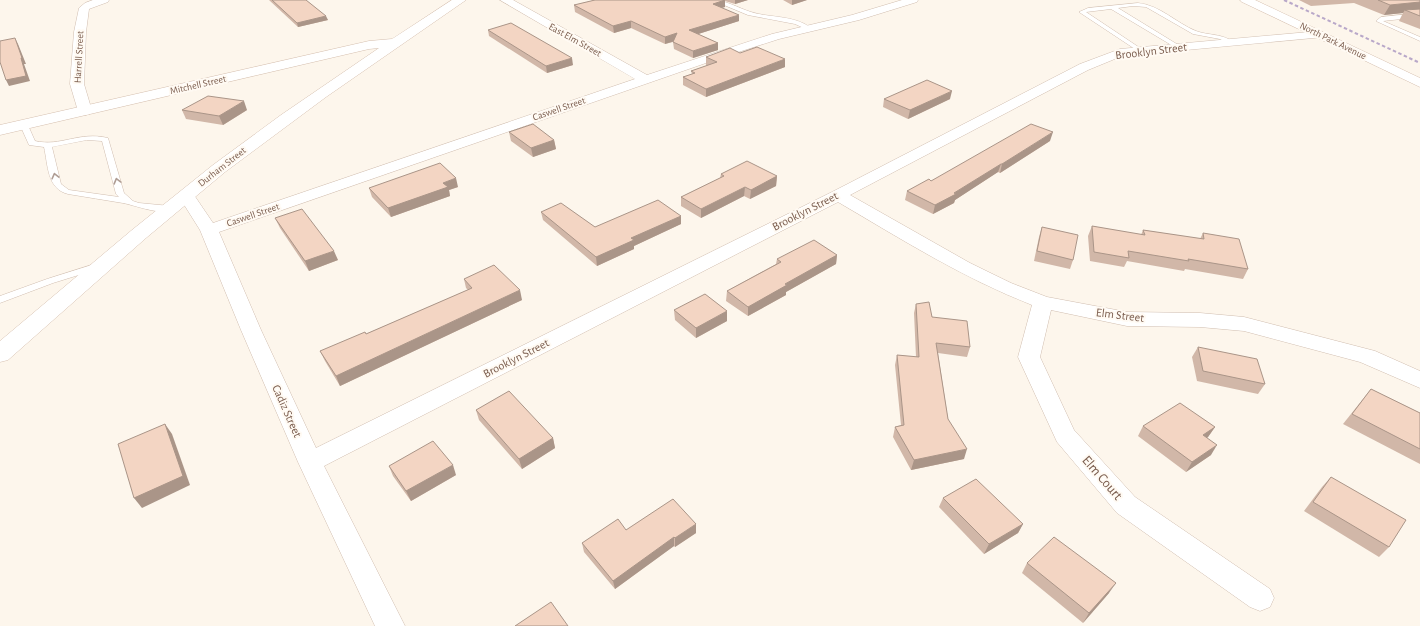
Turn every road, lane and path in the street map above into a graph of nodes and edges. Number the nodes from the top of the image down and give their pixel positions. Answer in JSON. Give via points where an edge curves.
{"nodes":[{"id":1,"x":104,"y":0,"type":"edge"},
{"id":2,"x":460,"y":0,"type":"edge"},
{"id":3,"x":505,"y":0,"type":"edge"},
{"id":4,"x":715,"y":0,"type":"edge"},
{"id":5,"x":913,"y":0,"type":"edge"},
{"id":6,"x":1246,"y":0,"type":"edge"},
{"id":7,"x":1112,"y":7,"type":"junction"},
{"id":8,"x":1420,"y":14,"type":"edge"},
{"id":9,"x":808,"y":28,"type":"junction"},
{"id":10,"x":1320,"y":35,"type":"junction"},
{"id":11,"x":1420,"y":39,"type":"edge"},
{"id":12,"x":396,"y":42,"type":"junction"},
{"id":13,"x":1231,"y":43,"type":"junction"},
{"id":14,"x":1178,"y":47,"type":"junction"},
{"id":15,"x":1141,"y":51,"type":"junction"},
{"id":16,"x":646,"y":79,"type":"junction"},
{"id":17,"x":1420,"y":83,"type":"edge"},
{"id":18,"x":85,"y":111,"type":"junction"},
{"id":19,"x":24,"y":125,"type":"junction"},
{"id":20,"x":0,"y":130,"type":"edge"},
{"id":21,"x":48,"y":146,"type":"junction"},
{"id":22,"x":838,"y":194,"type":"junction"},
{"id":23,"x":126,"y":201,"type":"junction"},
{"id":24,"x":178,"y":202,"type":"junction"},
{"id":25,"x":209,"y":230,"type":"junction"},
{"id":26,"x":105,"y":264,"type":"junction"},
{"id":27,"x":0,"y":300,"type":"edge"},
{"id":28,"x":1043,"y":302,"type":"junction"},
{"id":29,"x":0,"y":354,"type":"edge"},
{"id":30,"x":1420,"y":380,"type":"edge"},
{"id":31,"x":310,"y":462,"type":"junction"},
{"id":32,"x":1260,"y":598,"type":"dead end"},
{"id":33,"x":390,"y":626,"type":"edge"}],
"edges":[{"from":1,"to":18,"type":"street","name":"Harrell Street","via":[[84,8],[76,84]]},
{"from":2,"to":12,"type":"street","name":"Durham Street"},
{"from":3,"to":16,"type":"street","name":"East Elm Street"},
{"from":4,"to":9,"type":"lane","via":[[750,14],[797,23]]},
{"from":5,"to":9,"type":"street","name":"Caswell Street","via":[[855,18]]},
{"from":6,"to":10,"type":"street","name":"North Park Avenue"},
{"from":7,"to":13,"type":"lane","via":[[1140,4],[1148,6],[1195,33],[1222,38]]},
{"from":7,"to":14,"type":"lane"},
{"from":7,"to":15,"type":"lane","via":[[1082,12]]},
{"from":8,"to":11,"type":"lane","via":[[1379,21]]},
{"from":9,"to":16,"type":"street","name":"Caswell Street"},
{"from":10,"to":13,"type":"street","name":"Brooklyn Street"},
{"from":10,"to":17,"type":"street","name":"North Park Avenue"},
{"from":12,"to":18,"type":"street","name":"Mitchell Street"},
{"from":12,"to":24,"type":"street","name":"Durham Street","via":[[300,108]]},
{"from":13,"to":14,"type":"street","name":"Brooklyn Street"},
{"from":14,"to":15,"type":"street","name":"Brooklyn Street"},
{"from":15,"to":22,"type":"street","name":"Brooklyn Street","via":[[1110,56],[1084,67]]},
{"from":16,"to":25,"type":"street","name":"Caswell Street"},
{"from":18,"to":19,"type":"street","name":"Mitchell Street"},
{"from":19,"to":20,"type":"street","name":"Mitchell Street"},
{"from":19,"to":21,"type":"lane","via":[[32,143]]},
{"from":23,"to":21,"type":"lane","one_way":true,"via":[[68,192],[58,187]]},
{"from":23,"to":21,"type":"lane","one_way":true,"via":[[120,194],[105,140],[100,137],[89,138]]},
{"from":22,"to":28,"type":"street","name":"Elm Street","via":[[963,267]]},
{"from":22,"to":31,"type":"street","name":"Brooklyn Street"},
{"from":23,"to":24,"type":"lane","via":[[131,204]]},
{"from":24,"to":25,"type":"street","name":"Cadiz Street"},
{"from":24,"to":26,"type":"street","name":"Durham Street"},
{"from":25,"to":31,"type":"street","name":"Cadiz Street"},
{"from":26,"to":27,"type":"lane"},
{"from":26,"to":29,"type":"street","name":"Durham Street"},
{"from":28,"to":30,"type":"street","name":"Elm Street","via":[[1127,319],[1200,320],[1244,324],[1366,356]]},
{"from":28,"to":32,"type":"street","name":"Elm Court","via":[[1029,357],[1065,436],[1126,505]]},
{"from":31,"to":33,"type":"street","name":"Cadiz Street"}]}
